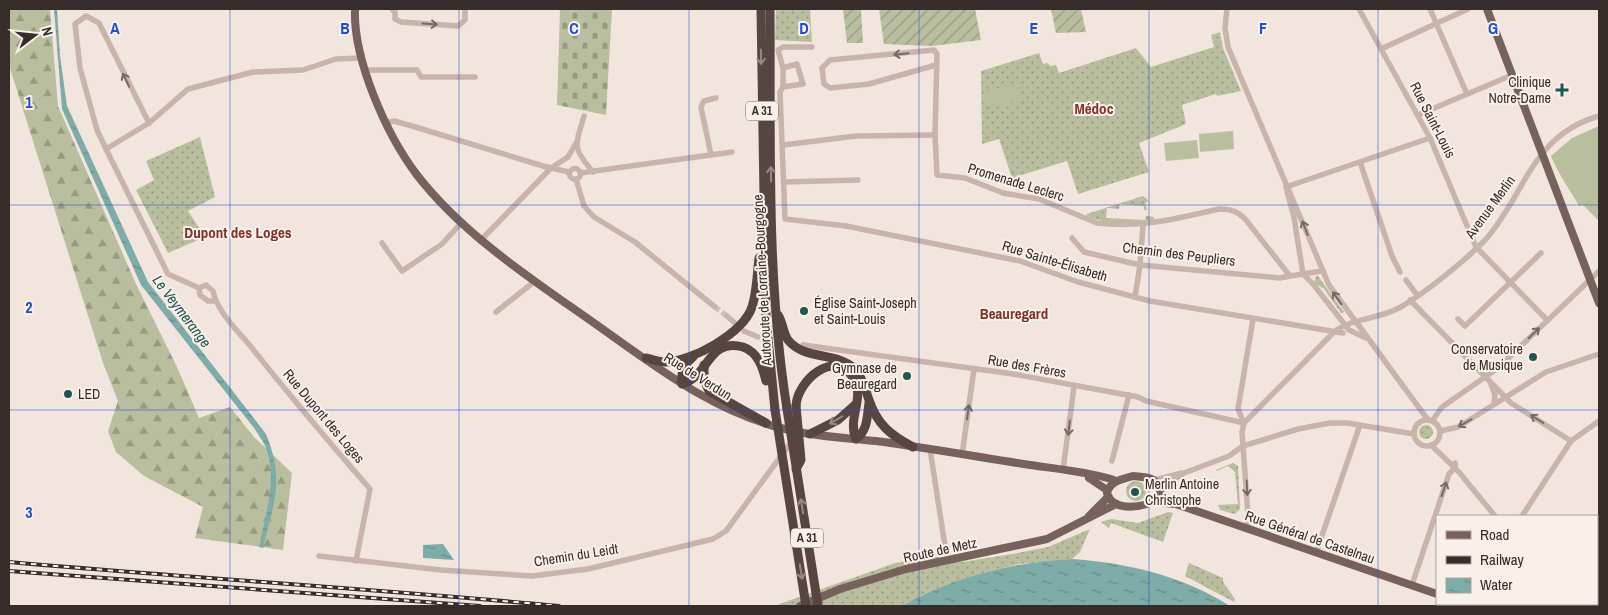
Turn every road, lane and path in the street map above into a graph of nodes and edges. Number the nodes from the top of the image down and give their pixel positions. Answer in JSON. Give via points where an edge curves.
{"nodes":[{"id":1,"x":355,"y":9,"type":"edge"},
{"id":2,"x":392,"y":9,"type":"edge"},
{"id":3,"x":465,"y":9,"type":"edge"},
{"id":4,"x":760,"y":9,"type":"edge"},
{"id":5,"x":770,"y":9,"type":"edge"},
{"id":6,"x":1227,"y":9,"type":"edge"},
{"id":7,"x":1359,"y":9,"type":"edge"},
{"id":8,"x":1430,"y":9,"type":"edge"},
{"id":9,"x":1468,"y":9,"type":"edge"},
{"id":10,"x":1487,"y":9,"type":"edge"},
{"id":11,"x":1436,"y":23,"type":"junction"},
{"id":12,"x":812,"y":47,"type":"dead end"},
{"id":13,"x":1381,"y":49,"type":"junction"},
{"id":14,"x":360,"y":58,"type":"junction"},
{"id":15,"x":936,"y":65,"type":"junction"},
{"id":16,"x":783,"y":68,"type":"junction"},
{"id":17,"x":365,"y":70,"type":"junction"},
{"id":18,"x":1512,"y":75,"type":"junction"},
{"id":19,"x":475,"y":76,"type":"dead end"},
{"id":20,"x":783,"y":87,"type":"junction"},
{"id":21,"x":1467,"y":94,"type":"junction"},
{"id":22,"x":716,"y":98,"type":"dead end"},
{"id":23,"x":1418,"y":115,"type":"junction"},
{"id":24,"x":584,"y":116,"type":"dead end"},
{"id":25,"x":1599,"y":116,"type":"edge"},
{"id":26,"x":149,"y":123,"type":"junction"},
{"id":27,"x":386,"y":123,"type":"junction"},
{"id":28,"x":935,"y":135,"type":"junction"},
{"id":29,"x":1430,"y":138,"type":"junction"},
{"id":30,"x":576,"y":142,"type":"junction"},
{"id":31,"x":783,"y":145,"type":"junction"},
{"id":32,"x":106,"y":149,"type":"junction"},
{"id":33,"x":732,"y":152,"type":"dead end"},
{"id":34,"x":1542,"y":153,"type":"junction"},
{"id":35,"x":711,"y":155,"type":"junction"},
{"id":36,"x":1360,"y":162,"type":"junction"},
{"id":37,"x":551,"y":168,"type":"junction"},
{"id":38,"x":570,"y":172,"type":"junction"},
{"id":39,"x":593,"y":172,"type":"junction"},
{"id":40,"x":580,"y":173,"type":"junction"},
{"id":41,"x":576,"y":179,"type":"junction"},
{"id":42,"x":858,"y":180,"type":"dead end"},
{"id":43,"x":784,"y":182,"type":"junction"},
{"id":44,"x":1286,"y":187,"type":"junction"},
{"id":45,"x":763,"y":213,"type":"junction"},
{"id":46,"x":462,"y":222,"type":"junction"},
{"id":47,"x":1142,"y":225,"type":"junction"},
{"id":48,"x":1072,"y":238,"type":"dead end"},
{"id":49,"x":482,"y":239,"type":"junction"},
{"id":50,"x":382,"y":243,"type":"dead end"},
{"id":51,"x":1476,"y":247,"type":"junction"},
{"id":52,"x":1541,"y":253,"type":"dead end"},
{"id":53,"x":1140,"y":265,"type":"junction"},
{"id":54,"x":1322,"y":271,"type":"junction"},
{"id":55,"x":1599,"y":271,"type":"edge"},
{"id":56,"x":1400,"y":272,"type":"dead end"},
{"id":57,"x":1303,"y":274,"type":"junction"},
{"id":58,"x":1290,"y":276,"type":"junction"},
{"id":59,"x":1590,"y":279,"type":"junction"},
{"id":60,"x":1406,"y":280,"type":"dead end"},
{"id":61,"x":534,"y":281,"type":"junction"},
{"id":62,"x":1511,"y":282,"type":"junction"},
{"id":63,"x":1314,"y":284,"type":"junction"},
{"id":64,"x":199,"y":288,"type":"junction"},
{"id":65,"x":1418,"y":295,"type":"junction"},
{"id":66,"x":1135,"y":297,"type":"junction"},
{"id":67,"x":1410,"y":300,"type":"junction"},
{"id":68,"x":215,"y":301,"type":"junction"},
{"id":69,"x":1599,"y":302,"type":"edge"},
{"id":70,"x":716,"y":307,"type":"tunnel mouth"},
{"id":71,"x":775,"y":310,"type":"junction"},
{"id":72,"x":496,"y":312,"type":"dead end"},
{"id":73,"x":728,"y":316,"type":"tunnel mouth"},
{"id":74,"x":1253,"y":318,"type":"junction"},
{"id":75,"x":1458,"y":319,"type":"dead end"},
{"id":76,"x":1547,"y":320,"type":"junction"},
{"id":77,"x":1337,"y":322,"type":"junction"},
{"id":78,"x":736,"y":324,"type":"dead end"},
{"id":79,"x":1325,"y":329,"type":"junction"},
{"id":80,"x":1343,"y":330,"type":"junction"},
{"id":81,"x":744,"y":331,"type":"dead end"},
{"id":82,"x":758,"y":337,"type":"dead end"},
{"id":83,"x":1368,"y":339,"type":"junction"},
{"id":84,"x":803,"y":345,"type":"dead end"},
{"id":85,"x":697,"y":353,"type":"junction"},
{"id":86,"x":1599,"y":354,"type":"edge"},
{"id":87,"x":646,"y":358,"type":"junction"},
{"id":88,"x":704,"y":365,"type":"junction"},
{"id":89,"x":974,"y":370,"type":"junction"},
{"id":90,"x":1484,"y":377,"type":"junction"},
{"id":91,"x":1490,"y":382,"type":"junction"},
{"id":92,"x":682,"y":384,"type":"junction"},
{"id":93,"x":1074,"y":387,"type":"junction"},
{"id":94,"x":1128,"y":395,"type":"junction"},
{"id":95,"x":1504,"y":396,"type":"junction"},
{"id":96,"x":869,"y":400,"type":"junction"},
{"id":97,"x":858,"y":402,"type":"junction"},
{"id":98,"x":1416,"y":402,"type":"junction"},
{"id":99,"x":1494,"y":404,"type":"junction"},
{"id":100,"x":791,"y":408,"type":"junction"},
{"id":101,"x":774,"y":410,"type":"junction"},
{"id":102,"x":1430,"y":420,"type":"junction"},
{"id":103,"x":1421,"y":421,"type":"junction"},
{"id":104,"x":1599,"y":421,"type":"edge"},
{"id":105,"x":1244,"y":422,"type":"junction"},
{"id":106,"x":766,"y":424,"type":"junction"},
{"id":107,"x":1360,"y":424,"type":"junction"},
{"id":108,"x":789,"y":430,"type":"junction"},
{"id":109,"x":1440,"y":431,"type":"junction"},
{"id":110,"x":797,"y":432,"type":"junction"},
{"id":111,"x":810,"y":434,"type":"junction"},
{"id":112,"x":1414,"y":434,"type":"junction"},
{"id":113,"x":856,"y":439,"type":"junction"},
{"id":114,"x":1571,"y":441,"type":"junction"},
{"id":115,"x":1434,"y":443,"type":"junction"},
{"id":116,"x":790,"y":445,"type":"junction"},
{"id":117,"x":1244,"y":446,"type":"junction"},
{"id":118,"x":912,"y":447,"type":"junction"},
{"id":119,"x":930,"y":449,"type":"junction"},
{"id":120,"x":962,"y":455,"type":"junction"},
{"id":121,"x":1112,"y":461,"type":"dead end"},
{"id":122,"x":1455,"y":465,"type":"junction"},
{"id":123,"x":1063,"y":470,"type":"junction"},
{"id":124,"x":1184,"y":473,"type":"junction"},
{"id":125,"x":1081,"y":474,"type":"junction"},
{"id":126,"x":1154,"y":480,"type":"junction"},
{"id":127,"x":1116,"y":481,"type":"junction"},
{"id":128,"x":1161,"y":489,"type":"junction"},
{"id":129,"x":1108,"y":493,"type":"junction"},
{"id":130,"x":1154,"y":502,"type":"junction"},
{"id":131,"x":1116,"y":504,"type":"junction"},
{"id":132,"x":1175,"y":504,"type":"junction"},
{"id":133,"x":1493,"y":515,"type":"edge"},
{"id":134,"x":1523,"y":515,"type":"edge"},
{"id":135,"x":1086,"y":519,"type":"junction"},
{"id":136,"x":1246,"y":529,"type":"junction"},
{"id":137,"x":945,"y":546,"type":"dead end"},
{"id":138,"x":1316,"y":553,"type":"junction"},
{"id":139,"x":319,"y":556,"type":"dead end"},
{"id":140,"x":356,"y":560,"type":"junction"},
{"id":141,"x":1412,"y":585,"type":"junction"},
{"id":142,"x":1436,"y":594,"type":"edge"},
{"id":143,"x":800,"y":606,"type":"edge"},
{"id":144,"x":806,"y":606,"type":"edge"},
{"id":145,"x":818,"y":606,"type":"edge"}],
"edges":[{"from":1,"to":14,"type":"main road","name":"Rue de Verdun","via":[[354,34]]},
{"from":2,"to":3,"type":"street","one_way":true,"via":[[395,20],[401,22],[458,26],[465,20]]},
{"from":4,"to":45,"type":"highway","name":"Autoroute de Lorraine-Bourgogne","number":"A 31","one_way":true},
{"from":71,"to":5,"type":"highway","name":"Autoroute de Lorraine-Bourgogne","number":"A 31","one_way":true},
{"from":6,"to":44,"type":"street","via":[[1228,47]]},
{"from":7,"to":13,"type":"street","name":"Rue Saint-Louis"},
{"from":8,"to":11,"type":"street"},
{"from":9,"to":11,"type":"street"},
{"from":10,"to":18,"type":"main road"},
{"from":11,"to":13,"type":"street"},
{"from":11,"to":21,"type":"street"},
{"from":12,"to":16,"type":"street","via":[[783,47],[778,50]]},
{"from":13,"to":23,"type":"street","name":"Rue Saint-Louis"},
{"from":14,"to":17,"type":"main road","name":"Rue de Verdun"},
{"from":14,"to":26,"type":"street","via":[[336,59],[303,70],[253,72],[188,89]]},
{"from":15,"to":15,"type":"street","one_way":true,"via":[[934,50],[830,60],[822,68],[822,78],[830,88],[870,84]]},
{"from":15,"to":28,"type":"street"},
{"from":16,"to":20,"type":"street"},
{"from":16,"to":20,"type":"street","via":[[797,64],[803,84]]},
{"from":17,"to":19,"type":"street","via":[[417,70],[421,77]]},
{"from":17,"to":27,"type":"main road","name":"Rue de Verdun"},
{"from":18,"to":21,"type":"street"},
{"from":18,"to":34,"type":"main road"},
{"from":20,"to":31,"type":"street","via":[[780,92]]},
{"from":21,"to":23,"type":"street"},
{"from":22,"to":35,"type":"street","via":[[704,102],[701,107]]},
{"from":23,"to":29,"type":"street","name":"Rue Saint-Louis"},
{"from":24,"to":30,"type":"street"},
{"from":25,"to":34,"type":"street","name":"Avenue Merlin","via":[[1561,134]]},
{"from":26,"to":32,"type":"street"},
{"from":26,"to":32,"type":"street","name":"Rue Dupont des Loges","one_way":true,"via":[[99,23],[86,16],[75,24],[80,68],[97,130]]},
{"from":27,"to":37,"type":"street","via":[[394,121]]},
{"from":27,"to":46,"type":"main road","name":"Rue de Verdun","via":[[416,174]]},
{"from":28,"to":31,"type":"street","via":[[856,136]]},
{"from":28,"to":47,"type":"street","name":"Promenade Leclerc","via":[[937,175],[965,178],[1003,193],[1039,199],[1097,223]]},
{"from":29,"to":36,"type":"street"},
{"from":29,"to":51,"type":"street","name":"Rue Saint-Louis"},
{"from":30,"to":37,"type":"street","via":[[568,157]]},
{"from":30,"to":39,"type":"street","via":[[578,154]]},
{"from":31,"to":43,"type":"street"},
{"from":32,"to":64,"type":"street","name":"Rue Dupont des Loges","via":[[168,274]]},
{"from":33,"to":35,"type":"street"},
{"from":34,"to":51,"type":"street","name":"Avenue Merlin","via":[[1486,238]]},
{"from":34,"to":59,"type":"main road"},
{"from":35,"to":39,"type":"street"},
{"from":36,"to":44,"type":"street"},
{"from":36,"to":56,"type":"street"},
{"from":37,"to":38,"type":"street"},
{"from":37,"to":49,"type":"street"},
{"from":38,"to":40,"type":"street","via":[[575,168]]},
{"from":38,"to":41,"type":"street","via":[[570,177]]},
{"from":39,"to":40,"type":"street"},
{"from":40,"to":41,"type":"street"},
{"from":41,"to":70,"type":"street","via":[[584,206],[594,217],[635,242]]},
{"from":42,"to":43,"type":"street"},
{"from":43,"to":66,"type":"street","name":"Rue Sainte-Élisabeth","via":[[785,219],[846,226],[1020,261],[1078,282]]},
{"from":54,"to":44,"type":"street","one_way":true,"via":[[1295,201]]},
{"from":44,"to":57,"type":"street"},
{"from":45,"to":85,"type":"highway","via":[[752,308],[735,332]]},
{"from":45,"to":101,"type":"highway","name":"Autoroute de Lorraine-Bourgogne","number":"A 31","via":[[766,319]]},
{"from":46,"to":49,"type":"main road","name":"Rue de Verdun"},
{"from":46,"to":50,"type":"street","via":[[442,244],[402,272]]},
{"from":47,"to":53,"type":"street"},
{"from":47,"to":58,"type":"street","name":"Promenade Leclerc","via":[[1159,224],[1218,209],[1234,211],[1246,220]]},
{"from":48,"to":53,"type":"street","name":"Chemin des Peupliers","via":[[1084,252]]},
{"from":49,"to":61,"type":"main road","name":"Rue de Verdun"},
{"from":51,"to":62,"type":"street"},
{"from":51,"to":65,"type":"street","name":"Avenue Merlin"},
{"from":52,"to":62,"type":"street"},
{"from":53,"to":58,"type":"street","name":"Chemin des Peupliers","via":[[1280,278]]},
{"from":53,"to":66,"type":"street"},
{"from":54,"to":57,"type":"street"},
{"from":80,"to":54,"type":"street","one_way":true},
{"from":55,"to":59,"type":"street"},
{"from":57,"to":58,"type":"street"},
{"from":57,"to":63,"type":"street"},
{"from":59,"to":69,"type":"main road"},
{"from":59,"to":76,"type":"street"},
{"from":60,"to":65,"type":"street"},
{"from":61,"to":72,"type":"street"},
{"from":61,"to":87,"type":"main road","name":"Rue de Verdun"},
{"from":62,"to":75,"type":"street","via":[[1465,326]]},
{"from":62,"to":76,"type":"street"},
{"from":63,"to":77,"type":"street","via":[[1317,294]]},
{"from":63,"to":80,"type":"street","via":[[1321,289]]},
{"from":64,"to":68,"type":"street","name":"Rue Dupont des Loges","via":[[200,295],[208,301]]},
{"from":64,"to":68,"type":"street","name":"Rue Dupont des Loges","via":[[206,285],[214,291]]},
{"from":65,"to":67,"type":"street","name":"Avenue Merlin"},
{"from":66,"to":74,"type":"street","name":"Rue Sainte-Élisabeth"},
{"from":67,"to":80,"type":"street","name":"Avenue Merlin"},
{"from":67,"to":90,"type":"street"},
{"from":68,"to":140,"type":"street","name":"Rue Dupont des Loges","via":[[370,489]]},
{"from":71,"to":96,"type":"highway","via":[[788,340],[807,353],[844,361],[860,376]]},
{"from":71,"to":100,"type":"highway","name":"Autoroute de Lorraine-Bourgogne","number":"A 31"},
{"from":73,"to":78,"type":"street"},
{"from":74,"to":79,"type":"street","name":"Rue Sainte-Élisabeth"},
{"from":74,"to":105,"type":"street","via":[[1238,409]]},
{"from":90,"to":76,"type":"street","one_way":true,"via":[[1498,368]]},
{"from":77,"to":79,"type":"street","via":[[1335,328]]},
{"from":77,"to":80,"type":"street"},
{"from":79,"to":80,"type":"street","name":"Rue Sainte-Élisabeth"},
{"from":80,"to":83,"type":"street"},
{"from":80,"to":83,"type":"street"},
{"from":80,"to":105,"type":"street"},
{"from":81,"to":82,"type":"street"},
{"from":83,"to":98,"type":"street"},
{"from":84,"to":89,"type":"street","name":"Rue des Frères"},
{"from":85,"to":87,"type":"highway","via":[[664,362]]},
{"from":85,"to":92,"type":"highway","via":[[681,372]]},
{"from":86,"to":95,"type":"street","via":[[1546,372]]},
{"from":87,"to":92,"type":"main road","name":"Rue de Verdun"},
{"from":88,"to":92,"type":"highway","via":[[692,381]]},
{"from":88,"to":101,"type":"highway","via":[[724,347],[746,348],[759,359]]},
{"from":88,"to":106,"type":"highway","via":[[704,380],[709,391]]},
{"from":89,"to":93,"type":"street","name":"Rue des Frères"},
{"from":120,"to":89,"type":"street","one_way":true},
{"from":90,"to":91,"type":"street"},
{"from":90,"to":102,"type":"street","via":[[1442,407]]},
{"from":91,"to":95,"type":"street"},
{"from":91,"to":99,"type":"street","via":[[1495,395]]},
{"from":92,"to":106,"type":"main road","name":"Rue de Verdun","via":[[715,404]]},
{"from":93,"to":94,"type":"street","name":"Rue des Frères"},
{"from":93,"to":123,"type":"street","one_way":true},
{"from":94,"to":105,"type":"street","name":"Rue des Frères"},
{"from":94,"to":121,"type":"street"},
{"from":95,"to":99,"type":"street"},
{"from":114,"to":95,"type":"street","one_way":true},
{"from":96,"to":113,"type":"highway","via":[[867,425]]},
{"from":96,"to":118,"type":"highway","via":[[887,432]]},
{"from":97,"to":100,"type":"highway","via":[[858,388],[853,377],[834,366],[811,375],[800,388]]},
{"from":97,"to":111,"type":"highway","one_way":true,"via":[[838,420]]},
{"from":97,"to":113,"type":"highway","via":[[852,430]]},
{"from":98,"to":102,"type":"street"},
{"from":98,"to":103,"type":"street"},
{"from":99,"to":109,"type":"street","one_way":true,"via":[[1458,427]]},
{"from":145,"to":100,"type":"highway","name":"Autoroute de Lorraine-Bourgogne","number":"A 31","one_way":true,"bridge":true,"via":[[796,470],[801,460]]},
{"from":101,"to":144,"type":"highway","name":"Autoroute de Lorraine-Bourgogne","number":"A 31","one_way":true,"bridge":true},
{"from":102,"to":103,"type":"street"},
{"from":102,"to":109,"type":"street"},
{"from":103,"to":112,"type":"street","via":[[1415,426]]},
{"from":104,"to":114,"type":"street"},
{"from":105,"to":117,"type":"street"},
{"from":106,"to":108,"type":"main road","name":"Rue de Verdun"},
{"from":107,"to":112,"type":"street"},
{"from":107,"to":117,"type":"street","via":[[1330,423],[1298,429]]},
{"from":107,"to":138,"type":"street"},
{"from":108,"to":110,"type":"main road","name":"Rue de Verdun"},
{"from":108,"to":116,"type":"street"},
{"from":109,"to":115,"type":"street"},
{"from":110,"to":111,"type":"main road","name":"Rue de Verdun"},
{"from":110,"to":116,"type":"street","name":"Chemin du Leidt"},
{"from":111,"to":113,"type":"main road","name":"Rue de Verdun"},
{"from":112,"to":115,"type":"street","via":[[1420,443]]},
{"from":113,"to":118,"type":"main road","name":"Rue de Verdun"},
{"from":114,"to":134,"type":"street"},
{"from":115,"to":122,"type":"street"},
{"from":116,"to":140,"type":"street","name":"Chemin du Leidt","via":[[726,531],[713,539],[588,569],[532,576]]},
{"from":117,"to":124,"type":"street","via":[[1229,456]]},
{"from":117,"to":136,"type":"street","one_way":true},
{"from":118,"to":119,"type":"main road","name":"Rue de Verdun"},
{"from":119,"to":120,"type":"main road","name":"Rue de Verdun"},
{"from":119,"to":137,"type":"street"},
{"from":120,"to":123,"type":"main road","name":"Rue de Verdun"},
{"from":122,"to":133,"type":"street"},
{"from":141,"to":122,"type":"street","one_way":true,"via":[[1449,474]]},
{"from":123,"to":125,"type":"main road","name":"Rue de Verdun"},
{"from":124,"to":126,"type":"street"},
{"from":124,"to":128,"type":"street"},
{"from":125,"to":127,"type":"main road","name":"Rue de Verdun"},
{"from":125,"to":129,"type":"main road"},
{"from":126,"to":127,"type":"main road","name":"Rue de Verdun","via":[[1133,476]]},
{"from":126,"to":128,"type":"main road","name":"Rue Général de Castelnau"},
{"from":127,"to":129,"type":"main road","name":"Route de Metz"},
{"from":128,"to":130,"type":"main road"},
{"from":128,"to":132,"type":"main road","name":"Rue Général de Castelnau"},
{"from":129,"to":131,"type":"main road"},
{"from":129,"to":135,"type":"main road","name":"Route de Metz"},
{"from":130,"to":131,"type":"main road","name":"Rue Général de Castelnau","via":[[1133,506]]},
{"from":130,"to":132,"type":"main road","name":"Rue Général de Castelnau"},
{"from":131,"to":135,"type":"main road","name":"Route de Metz"},
{"from":132,"to":136,"type":"main road","name":"Rue Général de Castelnau"},
{"from":135,"to":143,"type":"main road","name":"Route de Metz","via":[[1047,539],[906,569],[840,589]]},
{"from":136,"to":138,"type":"main road","name":"Rue Général de Castelnau"},
{"from":138,"to":141,"type":"main road","name":"Rue Général de Castelnau"},
{"from":139,"to":140,"type":"street","name":"Chemin du Leidt"},
{"from":141,"to":142,"type":"main road","name":"Rue Général de Castelnau"}]}
